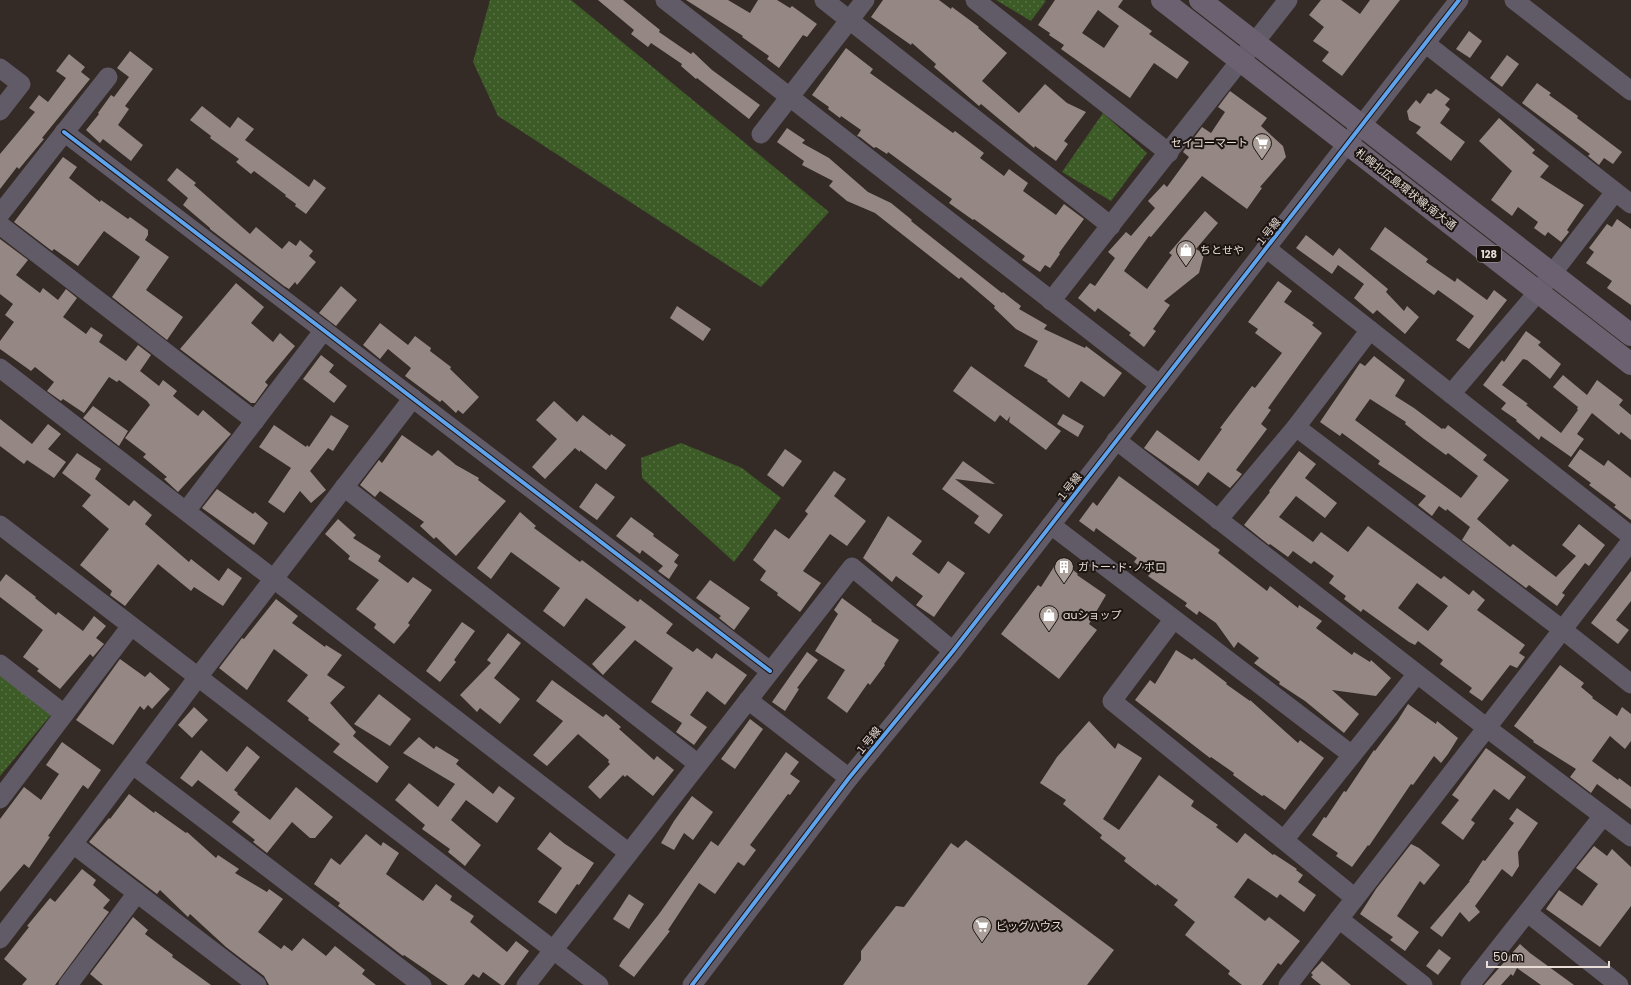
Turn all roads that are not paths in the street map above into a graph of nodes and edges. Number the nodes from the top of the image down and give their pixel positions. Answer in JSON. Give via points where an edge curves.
{"nodes":[{"id":1,"x":665,"y":0,"type":"edge"},
{"id":2,"x":824,"y":0,"type":"edge"},
{"id":3,"x":865,"y":0,"type":"edge"},
{"id":4,"x":975,"y":0,"type":"edge"},
{"id":5,"x":1162,"y":0,"type":"edge"},
{"id":6,"x":1200,"y":0,"type":"edge"},
{"id":7,"x":1288,"y":0,"type":"edge"},
{"id":8,"x":1459,"y":0,"type":"edge"},
{"id":9,"x":1514,"y":0,"type":"edge"},
{"id":10,"x":849,"y":20,"type":"junction"},
{"id":11,"x":1254,"y":43,"type":"junction"},
{"id":12,"x":1425,"y":43,"type":"junction"},
{"id":13,"x":1241,"y":61,"type":"junction"},
{"id":14,"x":0,"y":68,"type":"edge"},
{"id":15,"x":108,"y":77,"type":"dead end"},
{"id":16,"x":1630,"y":88,"type":"edge"},
{"id":17,"x":789,"y":96,"type":"junction"},
{"id":18,"x":0,"y":111,"type":"edge"},
{"id":19,"x":1360,"y":126,"type":"junction"},
{"id":20,"x":64,"y":132,"type":"junction"},
{"id":21,"x":761,"y":134,"type":"dead end"},
{"id":22,"x":1348,"y":144,"type":"junction"},
{"id":23,"x":1169,"y":153,"type":"junction"},
{"id":24,"x":1616,"y":192,"type":"junction"},
{"id":25,"x":1631,"y":204,"type":"edge"},
{"id":26,"x":0,"y":214,"type":"edge"},
{"id":27,"x":0,"y":225,"type":"edge"},
{"id":28,"x":1111,"y":226,"type":"junction"},
{"id":29,"x":1266,"y":248,"type":"junction"},
{"id":30,"x":1552,"y":274,"type":"junction"},
{"id":31,"x":1538,"y":292,"type":"junction"},
{"id":32,"x":1051,"y":300,"type":"junction"},
{"id":33,"x":324,"y":330,"type":"junction"},
{"id":34,"x":1370,"y":330,"type":"junction"},
{"id":35,"x":1631,"y":335,"type":"edge"},
{"id":36,"x":1631,"y":364,"type":"edge"},
{"id":37,"x":0,"y":368,"type":"edge"},
{"id":38,"x":1160,"y":385,"type":"junction"},
{"id":39,"x":1452,"y":394,"type":"junction"},
{"id":40,"x":412,"y":398,"type":"junction"},
{"id":41,"x":255,"y":421,"type":"junction"},
{"id":42,"x":1296,"y":427,"type":"junction"},
{"id":43,"x":1116,"y":440,"type":"junction"},
{"id":44,"x":344,"y":487,"type":"junction"},
{"id":45,"x":186,"y":511,"type":"junction"},
{"id":46,"x":1218,"y":520,"type":"junction"},
{"id":47,"x":0,"y":525,"type":"edge"},
{"id":48,"x":1051,"y":525,"type":"junction"},
{"id":49,"x":1631,"y":536,"type":"edge"},
{"id":50,"x":1631,"y":541,"type":"edge"},
{"id":51,"x":274,"y":579,"type":"junction"},
{"id":52,"x":1173,"y":620,"type":"junction"},
{"id":53,"x":131,"y":626,"type":"junction"},
{"id":54,"x":1563,"y":630,"type":"junction"},
{"id":55,"x":953,"y":651,"type":"junction"},
{"id":56,"x":0,"y":664,"type":"edge"},
{"id":57,"x":770,"y":671,"type":"junction"},
{"id":58,"x":1417,"y":674,"type":"junction"},
{"id":59,"x":198,"y":677,"type":"junction"},
{"id":60,"x":1631,"y":684,"type":"edge"},
{"id":61,"x":748,"y":700,"type":"junction"},
{"id":62,"x":64,"y":714,"type":"junction"},
{"id":63,"x":1487,"y":728,"type":"junction"},
{"id":64,"x":1352,"y":756,"type":"junction"},
{"id":65,"x":133,"y":764,"type":"junction"},
{"id":66,"x":698,"y":764,"type":"junction"},
{"id":67,"x":849,"y":778,"type":"junction"},
{"id":68,"x":1,"y":796,"type":"edge"},
{"id":69,"x":1603,"y":816,"type":"junction"},
{"id":70,"x":1631,"y":837,"type":"edge"},
{"id":71,"x":1284,"y":840,"type":"junction"},
{"id":72,"x":73,"y":844,"type":"junction"},
{"id":73,"x":629,"y":853,"type":"junction"},
{"id":74,"x":137,"y":893,"type":"junction"},
{"id":75,"x":1355,"y":898,"type":"junction"},
{"id":76,"x":1528,"y":913,"type":"junction"},
{"id":77,"x":1339,"y":920,"type":"junction"},
{"id":78,"x":2,"y":930,"type":"edge"},
{"id":79,"x":554,"y":950,"type":"junction"},
{"id":80,"x":77,"y":982,"type":"edge"},
{"id":81,"x":257,"y":985,"type":"edge"},
{"id":82,"x":422,"y":985,"type":"edge"},
{"id":83,"x":526,"y":985,"type":"edge"},
{"id":84,"x":599,"y":985,"type":"edge"},
{"id":85,"x":692,"y":985,"type":"edge"},
{"id":86,"x":1288,"y":985,"type":"edge"},
{"id":87,"x":1423,"y":985,"type":"edge"},
{"id":88,"x":1470,"y":985,"type":"edge"},
{"id":89,"x":1619,"y":985,"type":"edge"}],
"edges":[{"from":1,"to":17,"type":"street"},
{"from":2,"to":10,"type":"street"},
{"from":3,"to":10,"type":"street"},
{"from":4,"to":23,"type":"street"},
{"from":5,"to":13,"type":"main road","name":"札幌北広島環状線;南大通","number":"128"},
{"from":6,"to":11,"type":"main road","name":"札幌北広島環状線;南大通","number":"128"},
{"from":7,"to":11,"type":"street"},
{"from":8,"to":12,"type":"street","name":"１号線"},
{"from":9,"to":16,"type":"street"},
{"from":10,"to":17,"type":"street"},
{"from":10,"to":28,"type":"street"},
{"from":11,"to":13,"type":"street"},
{"from":11,"to":19,"type":"main road","name":"札幌北広島環状線;南大通","number":"128"},
{"from":12,"to":19,"type":"street","name":"１号線"},
{"from":12,"to":24,"type":"street"},
{"from":13,"to":22,"type":"main road","name":"札幌北広島環状線;南大通","number":"128"},
{"from":13,"to":23,"type":"street"},
{"from":14,"to":18,"type":"street","via":[[21,84]]},
{"from":15,"to":20,"type":"street"},
{"from":17,"to":21,"type":"street"},
{"from":17,"to":32,"type":"street"},
{"from":19,"to":22,"type":"street","name":"１号線"},
{"from":19,"to":30,"type":"main road","name":"札幌北広島環状線;南大通","number":"128"},
{"from":20,"to":26,"type":"street"},
{"from":20,"to":33,"type":"street"},
{"from":22,"to":29,"type":"street","name":"１号線"},
{"from":22,"to":31,"type":"main road","name":"札幌北広島環状線;南大通","number":"128"},
{"from":23,"to":28,"type":"street"},
{"from":24,"to":25,"type":"street"},
{"from":24,"to":30,"type":"street"},
{"from":27,"to":41,"type":"street"},
{"from":28,"to":32,"type":"street"},
{"from":29,"to":34,"type":"street"},
{"from":29,"to":38,"type":"street","name":"１号線"},
{"from":30,"to":31,"type":"street"},
{"from":30,"to":35,"type":"main road","name":"札幌北広島環状線;南大通","number":"128"},
{"from":31,"to":36,"type":"main road","name":"札幌北広島環状線;南大通","number":"128"},
{"from":31,"to":39,"type":"street"},
{"from":32,"to":38,"type":"street"},
{"from":33,"to":40,"type":"street"},
{"from":33,"to":41,"type":"street"},
{"from":34,"to":39,"type":"street"},
{"from":34,"to":42,"type":"street"},
{"from":37,"to":45,"type":"street"},
{"from":38,"to":43,"type":"street","name":"１号線"},
{"from":39,"to":49,"type":"street"},
{"from":40,"to":44,"type":"street"},
{"from":40,"to":57,"type":"street"},
{"from":41,"to":45,"type":"street"},
{"from":42,"to":46,"type":"street"},
{"from":42,"to":54,"type":"street"},
{"from":43,"to":46,"type":"street"},
{"from":43,"to":48,"type":"street","name":"１号線"},
{"from":44,"to":51,"type":"street"},
{"from":44,"to":66,"type":"street"},
{"from":45,"to":51,"type":"street"},
{"from":46,"to":58,"type":"street"},
{"from":47,"to":53,"type":"street"},
{"from":48,"to":52,"type":"street"},
{"from":48,"to":55,"type":"street","name":"１号線"},
{"from":50,"to":54,"type":"street"},
{"from":51,"to":59,"type":"street"},
{"from":51,"to":73,"type":"street"},
{"from":52,"to":64,"type":"street"},
{"from":52,"to":71,"type":"street","via":[[1112,701]]},
{"from":53,"to":59,"type":"street"},
{"from":53,"to":62,"type":"street"},
{"from":54,"to":60,"type":"street"},
{"from":54,"to":63,"type":"street"},
{"from":55,"to":57,"type":"street","via":[[852,567]]},
{"from":55,"to":67,"type":"street","name":"１号線"},
{"from":56,"to":62,"type":"street"},
{"from":57,"to":61,"type":"street"},
{"from":58,"to":63,"type":"street"},
{"from":58,"to":64,"type":"street"},
{"from":59,"to":65,"type":"street"},
{"from":59,"to":79,"type":"street"},
{"from":61,"to":66,"type":"street"},
{"from":61,"to":67,"type":"street"},
{"from":62,"to":68,"type":"street"},
{"from":63,"to":69,"type":"street"},
{"from":63,"to":75,"type":"street"},
{"from":64,"to":71,"type":"street"},
{"from":65,"to":72,"type":"street"},
{"from":65,"to":82,"type":"street"},
{"from":66,"to":73,"type":"street"},
{"from":67,"to":85,"type":"street","name":"１号線"},
{"from":69,"to":70,"type":"street"},
{"from":69,"to":76,"type":"street"},
{"from":71,"to":75,"type":"street"},
{"from":72,"to":74,"type":"street"},
{"from":72,"to":78,"type":"street"},
{"from":73,"to":79,"type":"street"},
{"from":74,"to":80,"type":"street"},
{"from":74,"to":81,"type":"street"},
{"from":75,"to":77,"type":"street"},
{"from":76,"to":88,"type":"street"},
{"from":76,"to":89,"type":"street"},
{"from":77,"to":86,"type":"street"},
{"from":77,"to":87,"type":"street"},
{"from":79,"to":83,"type":"street"},
{"from":79,"to":84,"type":"street"}]}
